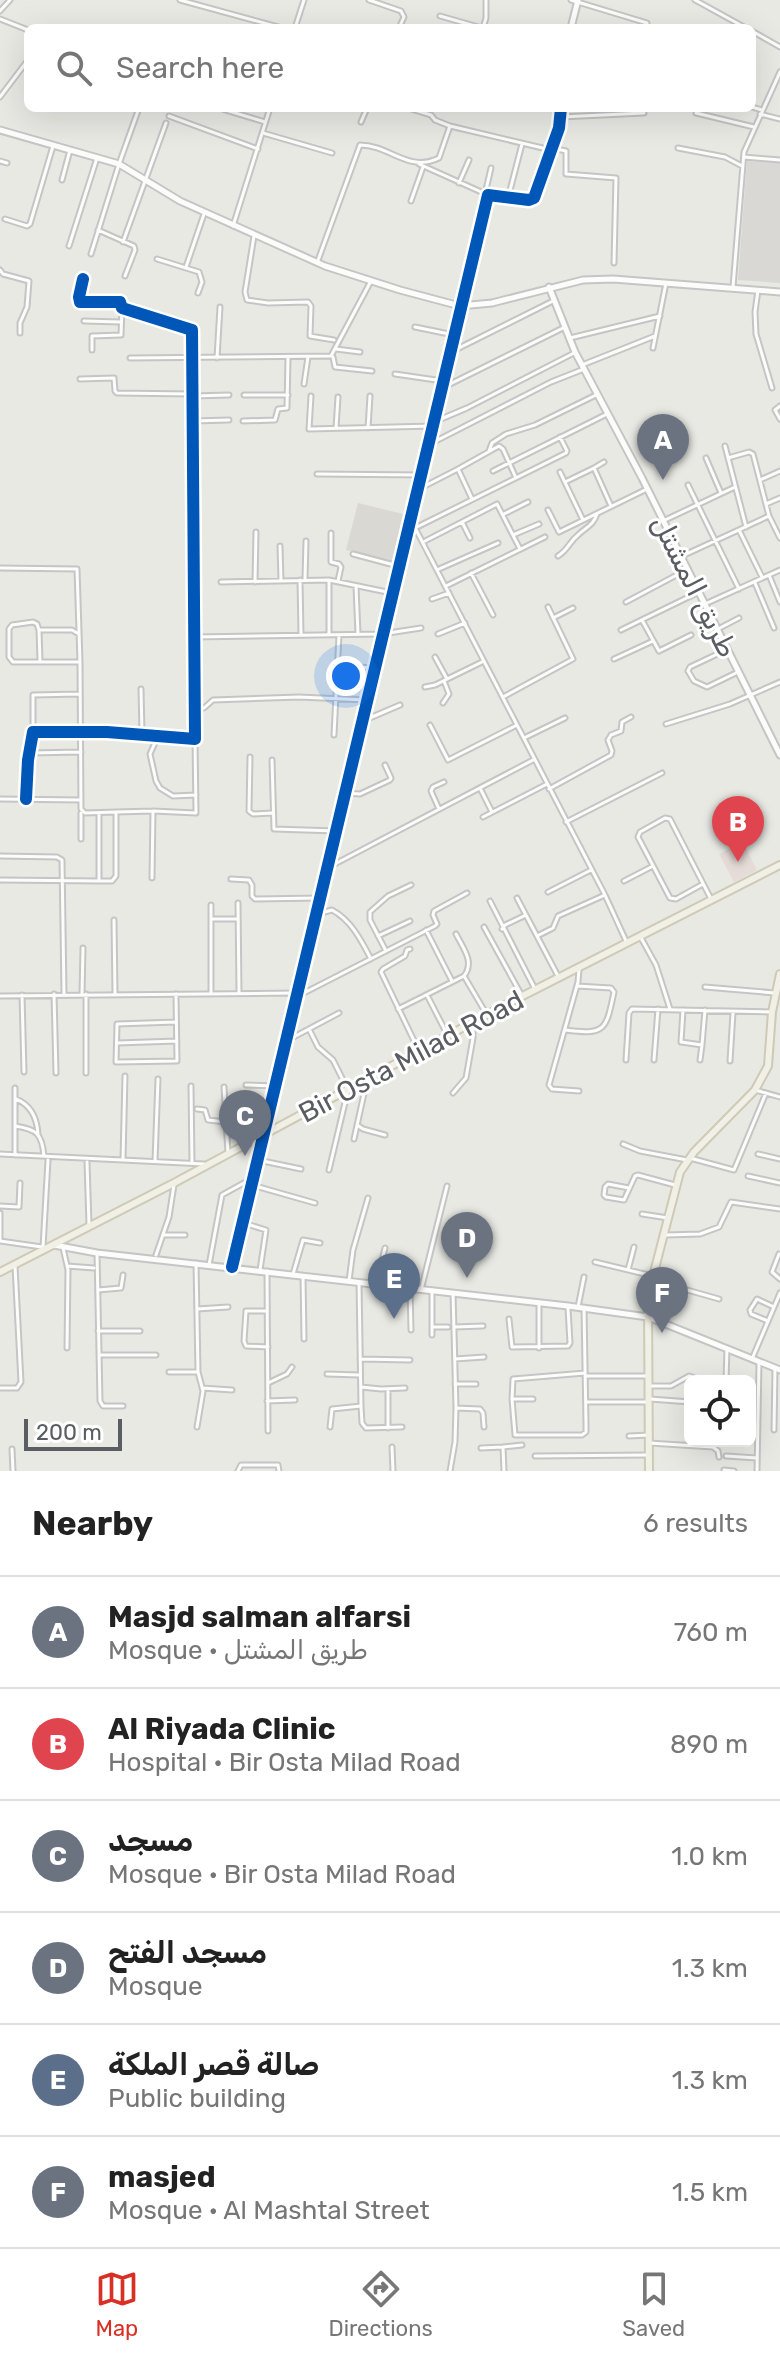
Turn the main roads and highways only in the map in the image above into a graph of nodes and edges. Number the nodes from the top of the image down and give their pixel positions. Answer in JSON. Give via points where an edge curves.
{"nodes":[{"id":1,"x":576,"y":1,"type":"edge"},
{"id":2,"x":572,"y":24,"type":"edge"},
{"id":3,"x":560,"y":112,"type":"edge"},
{"id":4,"x":0,"y":130,"type":"edge"},
{"id":5,"x":549,"y":287,"type":"junction"},
{"id":6,"x":780,"y":292,"type":"edge"},
{"id":7,"x":460,"y":306,"type":"junction"},
{"id":8,"x":780,"y":753,"type":"edge"},
{"id":9,"x":780,"y":865,"type":"edge"},
{"id":10,"x":780,"y":974,"type":"edge"},
{"id":11,"x":265,"y":1134,"type":"junction"},
{"id":12,"x":53,"y":1245,"type":"junction"},
{"id":13,"x":0,"y":1272,"type":"edge"},
{"id":14,"x":648,"y":1317,"type":"junction"},
{"id":15,"x":778,"y":1369,"type":"edge"},
{"id":16,"x":649,"y":1471,"type":"edge"}],
"edges":[{"from":1,"to":2,"type":"main road"},
{"from":3,"to":7,"type":"main road","via":[[532,200],[486,194]]},
{"from":4,"to":7,"type":"main road","via":[[119,164],[204,213],[317,263]]},
{"from":5,"to":6,"type":"main road","via":[[613,279]]},
{"from":5,"to":7,"type":"main road"},
{"from":5,"to":8,"type":"main road","name":"طريق المشتل","via":[[575,352]]},
{"from":7,"to":11,"type":"main road"},
{"from":9,"to":11,"type":"main road","name":"Bir Osta Milad Road"},
{"from":10,"to":14,"type":"main road","via":[[768,1066],[755,1090],[688,1159],[675,1185]]},
{"from":11,"to":12,"type":"main road","name":"Bir Osta Milad Road"},
{"from":12,"to":13,"type":"main road","name":"Bir Osta Milad Road"},
{"from":12,"to":14,"type":"main road"},
{"from":14,"to":15,"type":"main road"},
{"from":14,"to":16,"type":"main road"}]}
